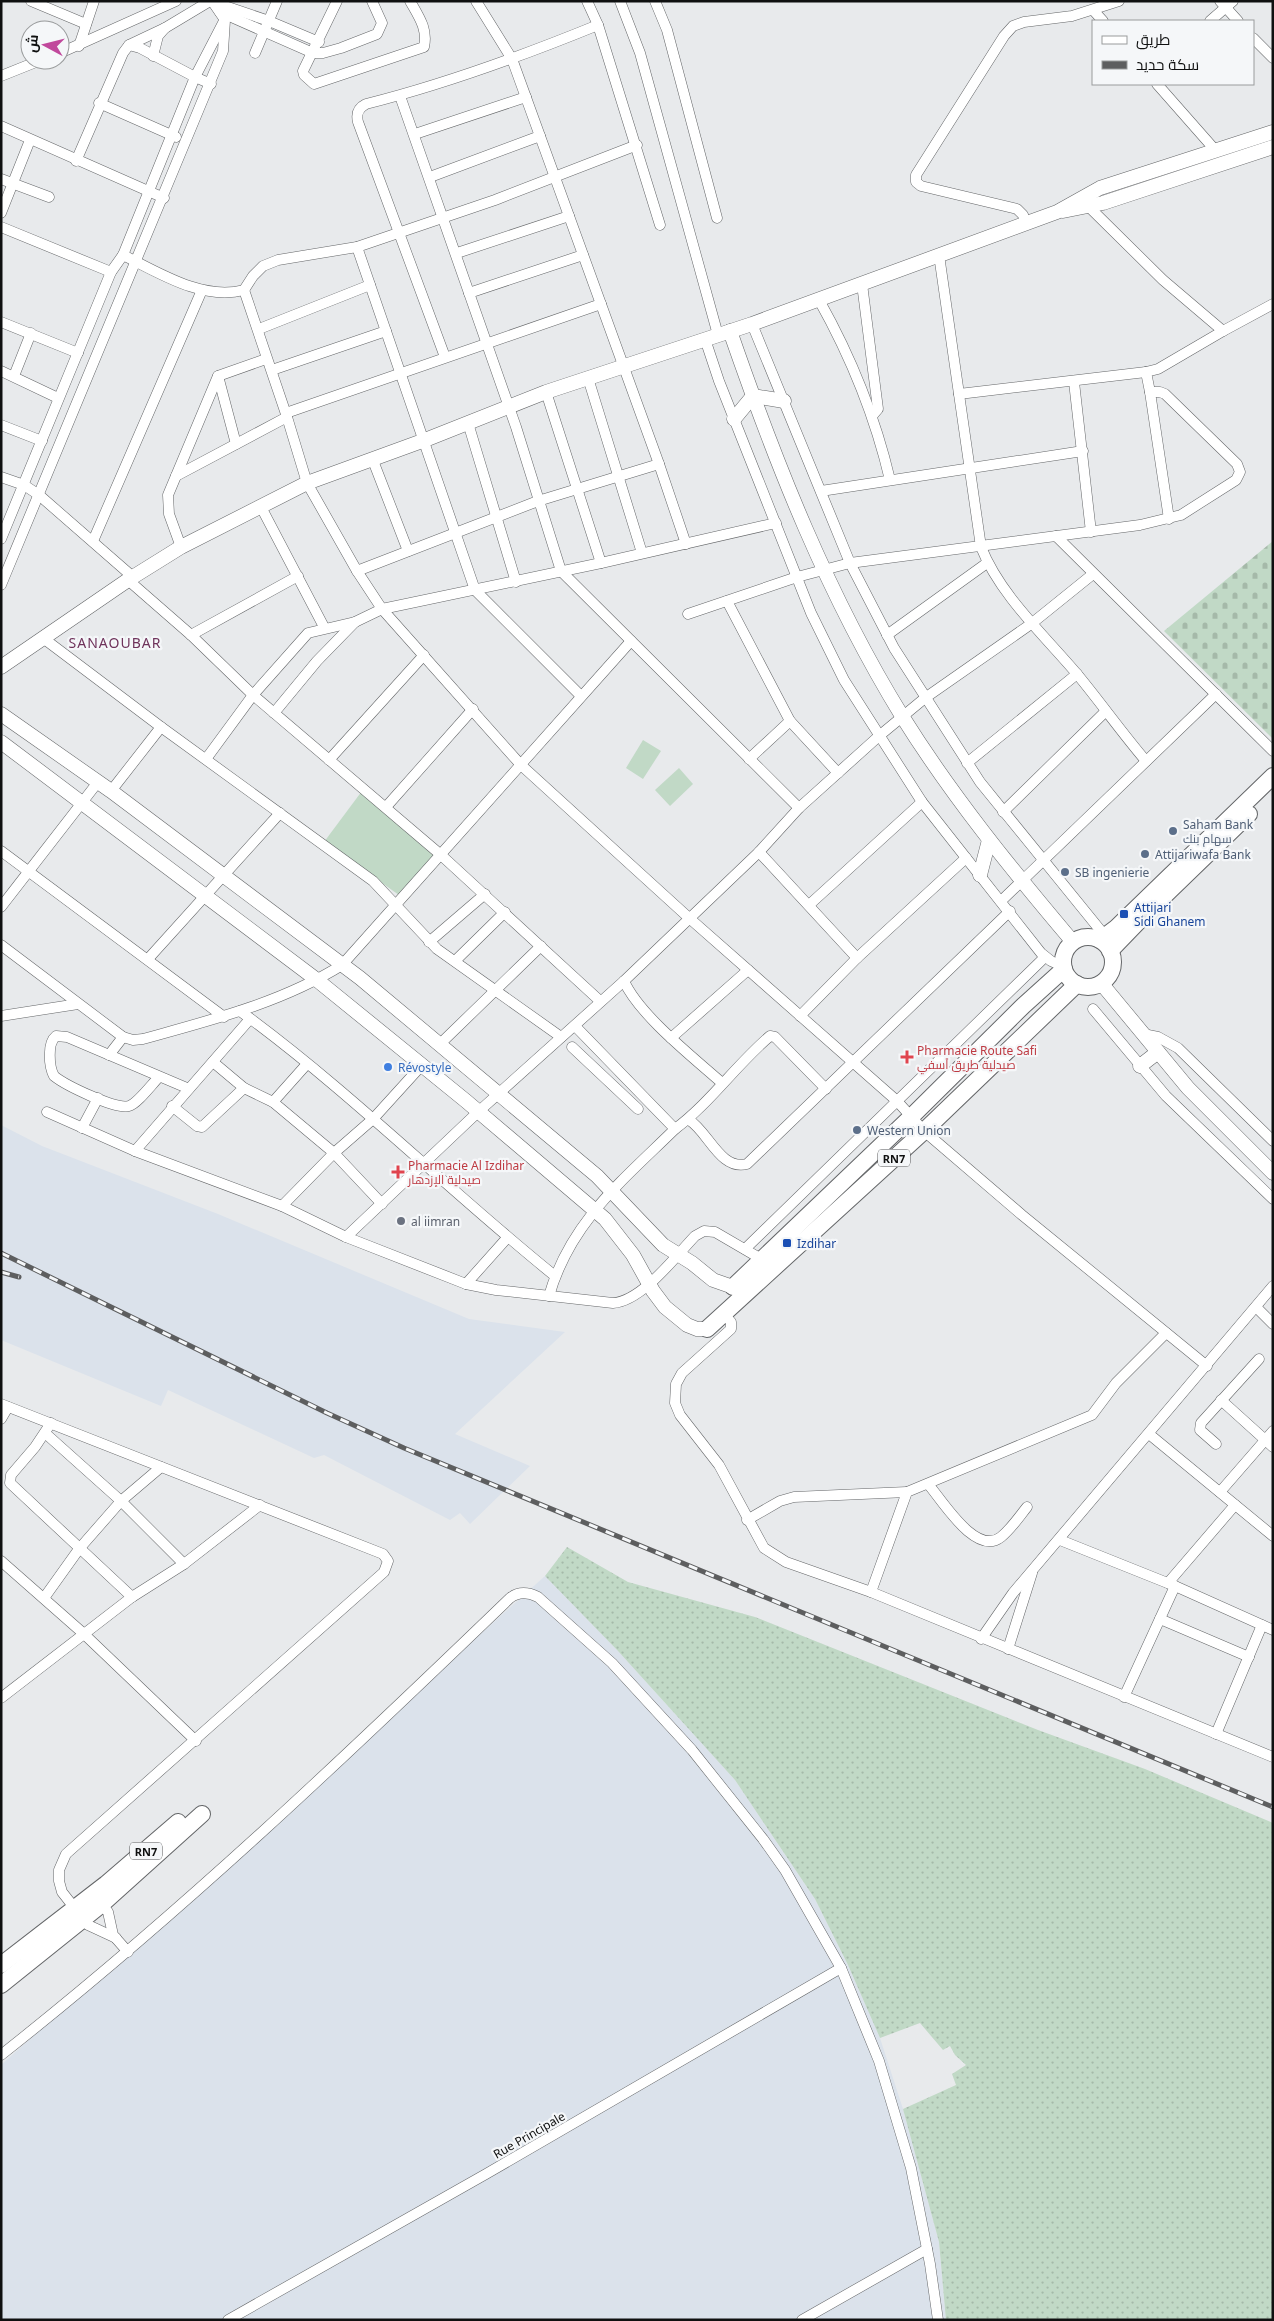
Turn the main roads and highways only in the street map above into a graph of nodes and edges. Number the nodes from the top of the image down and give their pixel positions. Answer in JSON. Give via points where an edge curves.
{"nodes":[{"id":1,"x":1273,"y":776,"type":"edge"},
{"id":2,"x":1273,"y":790,"type":"edge"},
{"id":3,"x":1105,"y":942,"type":"junction"},
{"id":4,"x":1064,"y":968,"type":"junction"},
{"id":5,"x":1077,"y":984,"type":"junction"},
{"id":6,"x":733,"y":1287,"type":"road end"},
{"id":7,"x":707,"y":1329,"type":"road end"},
{"id":8,"x":199,"y":1810,"type":"dead end"},
{"id":9,"x":78,"y":1914,"type":"junction"},
{"id":10,"x":1,"y":1965,"type":"edge"},
{"id":11,"x":1,"y":1985,"type":"edge"}],
"edges":[{"from":1,"to":3,"type":"main road"},
{"from":2,"to":3,"type":"main road"},
{"from":3,"to":4,"type":"main road","via":[[1086,937],[1073,942],[1064,956]]},
{"from":3,"to":5,"type":"main road","via":[[1111,969],[1101,982],[1086,986]]},
{"from":4,"to":5,"type":"main road"},
{"from":4,"to":6,"type":"main road","number":"RN7"},
{"from":5,"to":7,"type":"main road","number":"RN7","via":[[924,1131]]},
{"from":8,"to":9,"type":"main road","number":"RN7"},
{"from":9,"to":10,"type":"main road","number":"RN7"},
{"from":9,"to":11,"type":"main road","number":"RN7"}]}
